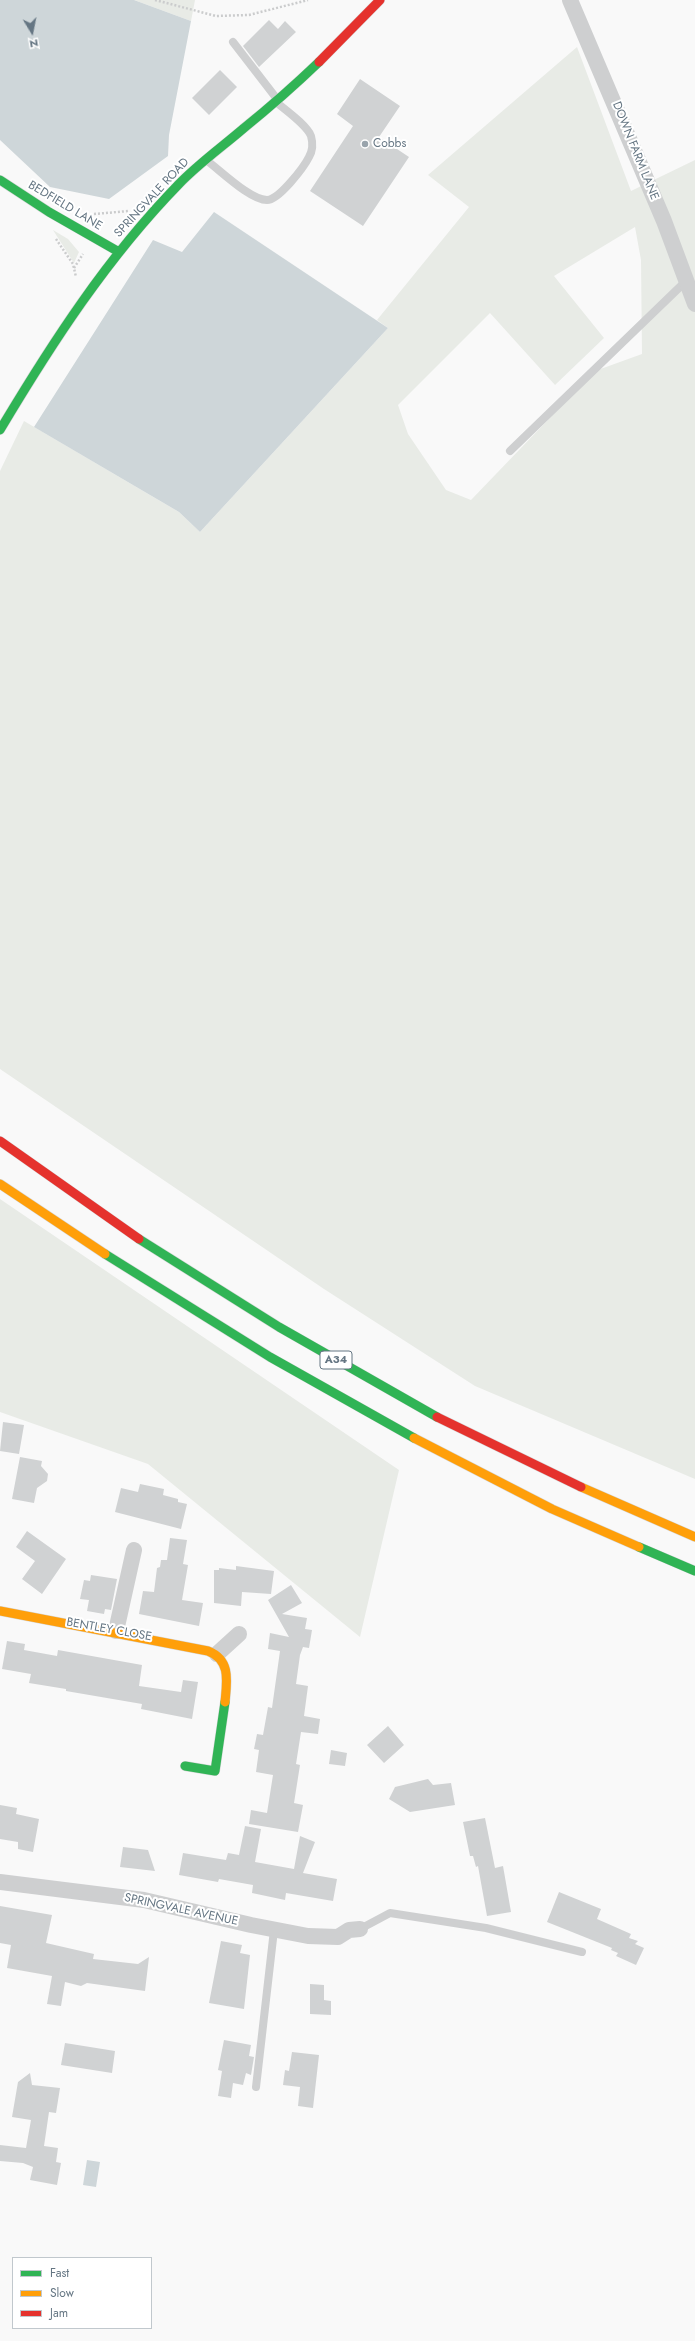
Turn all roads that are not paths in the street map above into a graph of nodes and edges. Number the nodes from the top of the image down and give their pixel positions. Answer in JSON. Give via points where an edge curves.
{"nodes":[{"id":1,"x":380,"y":0,"type":"edge"},
{"id":2,"x":570,"y":0,"type":"edge"},
{"id":3,"x":233,"y":42,"type":"dead end"},
{"id":4,"x":276,"y":100,"type":"junction"},
{"id":5,"x":205,"y":160,"type":"junction"},
{"id":6,"x":0,"y":180,"type":"edge"},
{"id":7,"x":118,"y":252,"type":"junction"},
{"id":8,"x":685,"y":282,"type":"junction"},
{"id":9,"x":695,"y":304,"type":"edge"},
{"id":10,"x":0,"y":430,"type":"edge"},
{"id":11,"x":510,"y":451,"type":"dead end"},
{"id":12,"x":0,"y":1141,"type":"edge"},
{"id":13,"x":0,"y":1184,"type":"edge"},
{"id":14,"x":695,"y":1537,"type":"edge"},
{"id":15,"x":134,"y":1550,"type":"dead end"},
{"id":16,"x":695,"y":1571,"type":"edge"},
{"id":17,"x":0,"y":1611,"type":"edge"},
{"id":18,"x":116,"y":1631,"type":"junction"},
{"id":19,"x":239,"y":1634,"type":"dead end"},
{"id":20,"x":217,"y":1654,"type":"junction"},
{"id":21,"x":185,"y":1766,"type":"dead end"},
{"id":22,"x":0,"y":1882,"type":"edge"},
{"id":23,"x":360,"y":1928,"type":"joint"},
{"id":24,"x":274,"y":1930,"type":"junction"},
{"id":25,"x":582,"y":1952,"type":"dead end"},
{"id":26,"x":256,"y":2087,"type":"dead end"}],
"edges":[{"from":1,"to":4,"type":"main road","name":"SPRINGVALE ROAD"},
{"from":2,"to":8,"type":"street","name":"DOWN FARM LANE","via":[[664,221]]},
{"from":3,"to":4,"type":"lane"},
{"from":4,"to":5,"type":"main road","name":"SPRINGVALE ROAD"},
{"from":4,"to":5,"type":"lane","via":[[311,135],[313,146],[309,157],[274,198],[266,200],[252,194]]},
{"from":5,"to":7,"type":"main road","name":"SPRINGVALE ROAD"},
{"from":6,"to":7,"type":"main road","name":"BEDFIELD LANE"},
{"from":7,"to":10,"type":"main road","name":"SPRINGVALE ROAD","via":[[69,319]]},
{"from":8,"to":9,"type":"street","name":"DOWN FARM LANE"},
{"from":8,"to":11,"type":"lane"},
{"from":12,"to":14,"type":"main road","number":"A34","via":[[75,1197],[159,1253],[410,1403],[586,1489]]},
{"from":13,"to":16,"type":"main road","number":"A34","via":[[135,1275],[282,1365],[392,1427],[553,1509]]},
{"from":15,"to":18,"type":"street"},
{"from":17,"to":18,"type":"main road","name":"BENTLEY CLOSE"},
{"from":18,"to":20,"type":"main road","name":"BENTLEY CLOSE","via":[[201,1648]]},
{"from":19,"to":20,"type":"street"},
{"from":20,"to":21,"type":"main road","via":[[226,1665],[220,1745],[215,1770]]},
{"from":22,"to":24,"type":"street","name":"SPRINGVALE AVENUE","via":[[144,1900]]},
{"from":23,"to":24,"type":"street","name":"SPRINGVALE AVENUE","via":[[349,1930],[338,1937],[308,1936]]},
{"from":23,"to":25,"type":"lane","via":[[390,1914],[486,1928]]},
{"from":24,"to":26,"type":"lane"}]}
